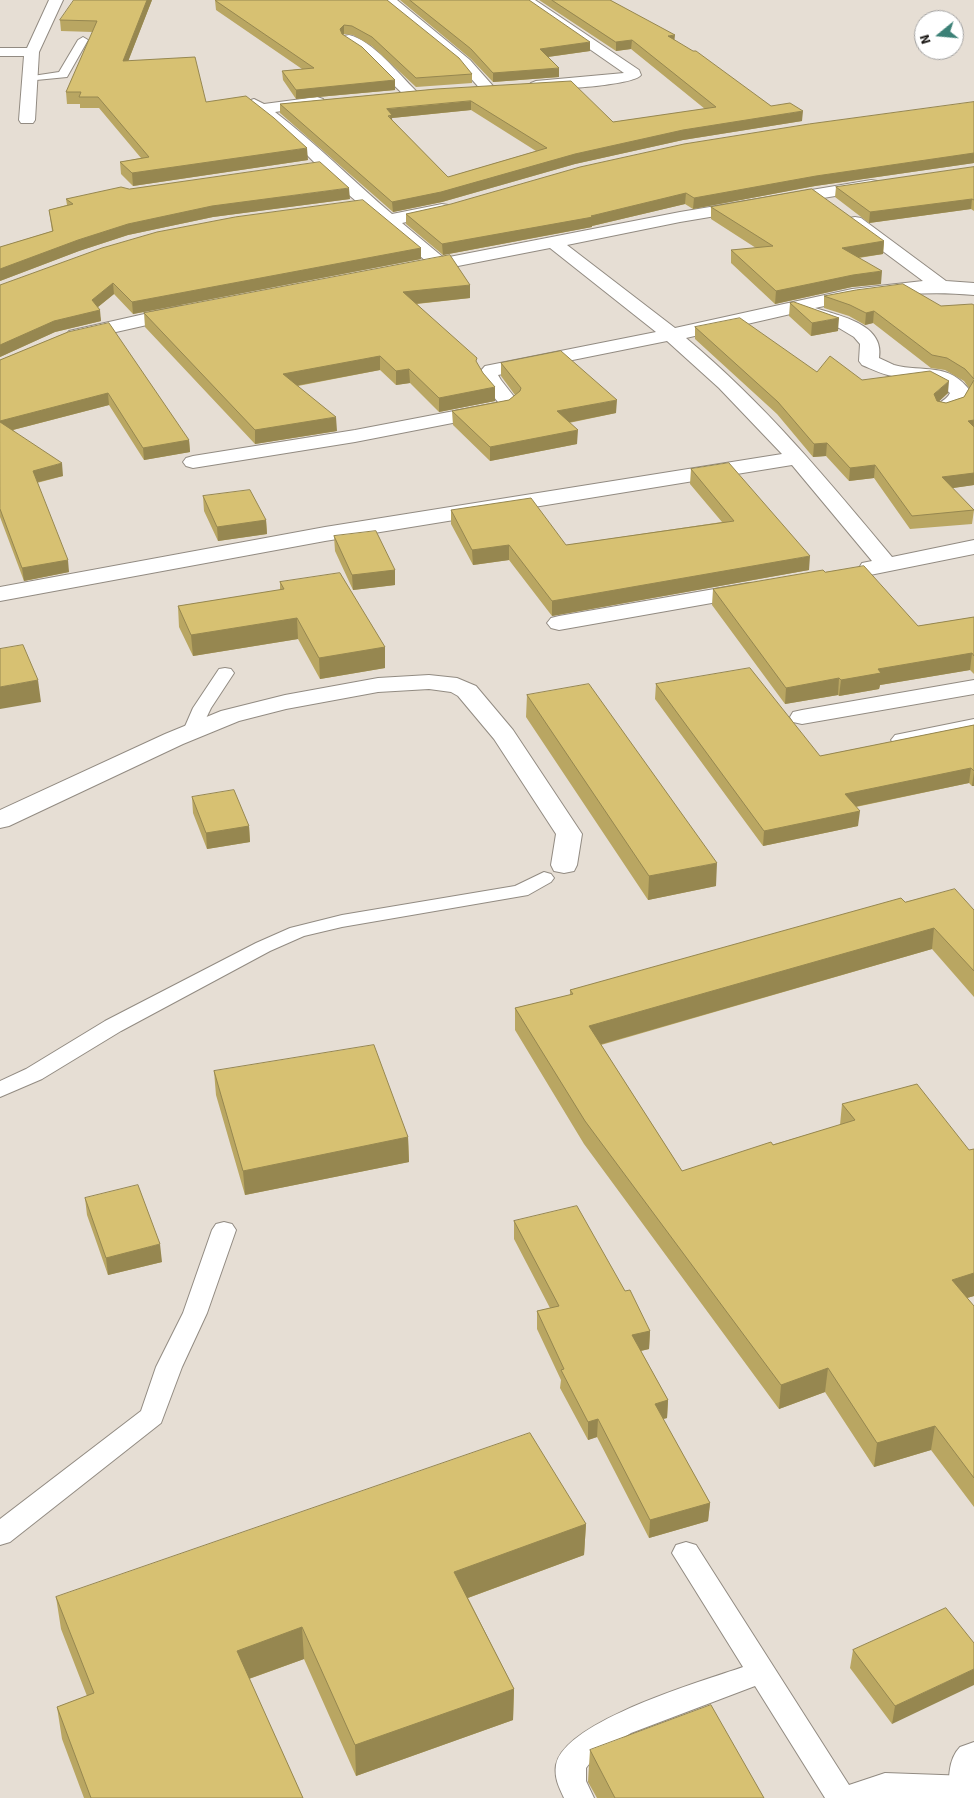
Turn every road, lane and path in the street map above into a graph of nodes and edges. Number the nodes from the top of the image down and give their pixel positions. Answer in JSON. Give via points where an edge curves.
{"nodes":[{"id":1,"x":56,"y":0,"type":"edge"},
{"id":2,"x":526,"y":0,"type":"edge"},
{"id":3,"x":392,"y":3,"type":"edge"},
{"id":4,"x":83,"y":40,"type":"edge"},
{"id":5,"x":349,"y":40,"type":"edge"},
{"id":6,"x":0,"y":52,"type":"edge"},
{"id":7,"x":32,"y":52,"type":"junction"},
{"id":8,"x":30,"y":79,"type":"junction"},
{"id":9,"x":523,"y":86,"type":"edge"},
{"id":10,"x":505,"y":88,"type":"edge"},
{"id":11,"x":488,"y":89,"type":"junction"},
{"id":12,"x":465,"y":90,"type":"edge"},
{"id":13,"x":428,"y":92,"type":"edge"},
{"id":14,"x":411,"y":94,"type":"junction"},
{"id":15,"x":388,"y":96,"type":"edge"},
{"id":16,"x":243,"y":97,"type":"edge"},
{"id":17,"x":331,"y":101,"type":"edge"},
{"id":18,"x":264,"y":109,"type":"junction"},
{"id":19,"x":27,"y":120,"type":"dead end"},
{"id":20,"x":325,"y":164,"type":"junction"},
{"id":21,"x":306,"y":167,"type":"edge"},
{"id":22,"x":890,"y":182,"type":"edge"},
{"id":23,"x":815,"y":193,"type":"junction"},
{"id":24,"x":369,"y":203,"type":"junction"},
{"id":25,"x":350,"y":205,"type":"edge"},
{"id":26,"x":454,"y":206,"type":"edge"},
{"id":27,"x":390,"y":220,"type":"junction"},
{"id":28,"x":553,"y":242,"type":"junction"},
{"id":29,"x":440,"y":264,"type":"junction"},
{"id":30,"x":401,"y":272,"type":"edge"},
{"id":31,"x":940,"y":285,"type":"junction"},
{"id":32,"x":974,"y":289,"type":"edge"},
{"id":33,"x":796,"y":308,"type":"junction"},
{"id":34,"x":197,"y":310,"type":"edge"},
{"id":35,"x":670,"y":336,"type":"junction"},
{"id":36,"x":63,"y":338,"type":"edge"},
{"id":37,"x":957,"y":405,"type":"edge"},
{"id":38,"x":797,"y":458,"type":"junction"},
{"id":39,"x":193,"y":462,"type":"dead end"},
{"id":40,"x":974,"y":547,"type":"edge"},
{"id":41,"x":887,"y":566,"type":"junction"},
{"id":42,"x":848,"y":572,"type":"edge"},
{"id":43,"x":770,"y":586,"type":"edge"},
{"id":44,"x":0,"y":594,"type":"edge"},
{"id":45,"x":559,"y":623,"type":"dead end"},
{"id":46,"x":225,"y":673,"type":"dead end"},
{"id":47,"x":974,"y":686,"type":"edge"},
{"id":48,"x":802,"y":717,"type":"dead end"},
{"id":49,"x":974,"y":726,"type":"edge"},
{"id":50,"x":192,"y":731,"type":"junction"},
{"id":51,"x":879,"y":745,"type":"edge"},
{"id":52,"x":0,"y":820,"type":"edge"},
{"id":53,"x":554,"y":871,"type":"joint"},
{"id":54,"x":0,"y":1090,"type":"edge"},
{"id":55,"x":224,"y":1230,"type":"dead end"},
{"id":56,"x":0,"y":1534,"type":"edge"},
{"id":57,"x":686,"y":1553,"type":"dead end"},
{"id":58,"x":761,"y":1672,"type":"junction"},
{"id":59,"x":972,"y":1782,"type":"edge"},
{"id":60,"x":579,"y":1798,"type":"edge"},
{"id":61,"x":841,"y":1798,"type":"edge"},
{"id":62,"x":848,"y":1798,"type":"edge"}],
"edges":[{"from":1,"to":7,"type":"street"},
{"from":2,"to":9,"type":"street","via":[[634,73],[623,78]]},
{"from":3,"to":11,"type":"street","via":[[465,63]]},
{"from":4,"to":8,"type":"lane","via":[[63,75]]},
{"from":5,"to":14,"type":"street","via":[[368,52]]},
{"from":6,"to":7,"type":"street"},
{"from":7,"to":8,"type":"street"},
{"from":8,"to":19,"type":"street"},
{"from":10,"to":11,"type":"street"},
{"from":11,"to":12,"type":"street"},
{"from":13,"to":14,"type":"street"},
{"from":14,"to":15,"type":"street"},
{"from":16,"to":18,"type":"street"},
{"from":17,"to":18,"type":"street"},
{"from":18,"to":20,"type":"street"},
{"from":20,"to":21,"type":"street"},
{"from":20,"to":24,"type":"street"},
{"from":22,"to":23,"type":"street"},
{"from":23,"to":28,"type":"street"},
{"from":23,"to":31,"type":"street"},
{"from":24,"to":25,"type":"street"},
{"from":24,"to":27,"type":"street"},
{"from":26,"to":27,"type":"street"},
{"from":27,"to":29,"type":"street"},
{"from":28,"to":29,"type":"street"},
{"from":28,"to":35,"type":"street"},
{"from":29,"to":30,"type":"street"},
{"from":31,"to":32,"type":"street"},
{"from":31,"to":33,"type":"street","via":[[882,289]]},
{"from":33,"to":35,"type":"street"},
{"from":33,"to":37,"type":"street","via":[[850,327],[868,339],[869,361],[893,371],[931,373],[953,383],[961,392]]},
{"from":34,"to":36,"type":"street"},
{"from":35,"to":38,"type":"street","via":[[726,383]]},
{"from":35,"to":39,"type":"street","via":[[492,370],[488,374],[489,380],[509,404],[492,411]]},
{"from":38,"to":41,"type":"street"},
{"from":38,"to":44,"type":"street","via":[[325,534]]},
{"from":40,"to":41,"type":"street"},
{"from":41,"to":42,"type":"street"},
{"from":43,"to":45,"type":"street"},
{"from":46,"to":50,"type":"lane","via":[[200,709]]},
{"from":47,"to":48,"type":"street"},
{"from":49,"to":51,"type":"street"},
{"from":50,"to":52,"type":"street"},
{"from":50,"to":53,"type":"street","via":[[230,716],[285,702],[378,685],[428,682],[457,686],[467,691],[504,735],[570,834]]},
{"from":53,"to":54,"type":"lane","via":[[521,891],[342,921],[297,932],[113,1026],[34,1074]]},
{"from":55,"to":56,"type":"lane","via":[[195,1313],[169,1367],[152,1416]]},
{"from":57,"to":58,"type":"lane"},
{"from":58,"to":60,"type":"lane","via":[[621,1724],[587,1745],[571,1764],[571,1782]]},
{"from":58,"to":61,"type":"lane"},
{"from":59,"to":62,"type":"lane","via":[[885,1786]]}]}
